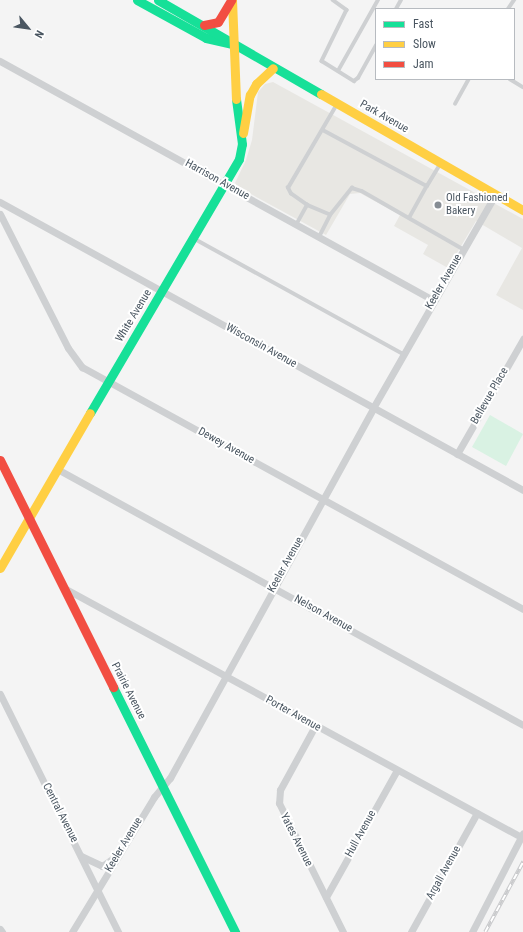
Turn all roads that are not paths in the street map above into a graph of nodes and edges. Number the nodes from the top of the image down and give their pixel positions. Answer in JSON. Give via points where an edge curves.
{"nodes":[{"id":1,"x":137,"y":0,"type":"edge"},
{"id":2,"x":158,"y":0,"type":"edge"},
{"id":3,"x":231,"y":0,"type":"edge"},
{"id":4,"x":237,"y":0,"type":"edge"},
{"id":5,"x":333,"y":0,"type":"edge"},
{"id":6,"x":378,"y":0,"type":"edge"},
{"id":7,"x":340,"y":2,"type":"edge"},
{"id":8,"x":202,"y":25,"type":"junction"},
{"id":9,"x":236,"y":46,"type":"junction"},
{"id":10,"x":375,"y":48,"type":"edge"},
{"id":11,"x":0,"y":61,"type":"edge"},
{"id":12,"x":273,"y":68,"type":"junction"},
{"id":13,"x":338,"y":71,"type":"junction"},
{"id":14,"x":468,"y":80,"type":"edge"},
{"id":15,"x":512,"y":80,"type":"edge"},
{"id":16,"x":523,"y":87,"type":"edge"},
{"id":17,"x":337,"y":104,"type":"junction"},
{"id":18,"x":455,"y":104,"type":"dead end"},
{"id":19,"x":323,"y":130,"type":"junction"},
{"id":20,"x":242,"y":144,"type":"junction"},
{"id":21,"x":440,"y":164,"type":"junction"},
{"id":22,"x":226,"y":185,"type":"junction"},
{"id":23,"x":427,"y":186,"type":"junction"},
{"id":24,"x":495,"y":195,"type":"junction"},
{"id":25,"x":0,"y":202,"type":"edge"},
{"id":26,"x":307,"y":205,"type":"junction"},
{"id":27,"x":523,"y":210,"type":"edge"},
{"id":28,"x":0,"y":214,"type":"edge"},
{"id":29,"x":330,"y":215,"type":"junction"},
{"id":30,"x":409,"y":218,"type":"junction"},
{"id":31,"x":296,"y":224,"type":"junction"},
{"id":32,"x":319,"y":237,"type":"junction"},
{"id":33,"x":194,"y":238,"type":"junction"},
{"id":34,"x":463,"y":249,"type":"junction"},
{"id":35,"x":163,"y":292,"type":"junction"},
{"id":36,"x":433,"y":300,"type":"junction"},
{"id":37,"x":523,"y":339,"type":"edge"},
{"id":38,"x":403,"y":354,"type":"junction"},
{"id":39,"x":109,"y":382,"type":"junction"},
{"id":40,"x":373,"y":408,"type":"junction"},
{"id":41,"x":457,"y":454,"type":"junction"},
{"id":42,"x":0,"y":460,"type":"edge"},
{"id":43,"x":59,"y":470,"type":"junction"},
{"id":44,"x":523,"y":490,"type":"edge"},
{"id":45,"x":323,"y":499,"type":"junction"},
{"id":46,"x":30,"y":518,"type":"junction"},
{"id":47,"x":0,"y":568,"type":"edge"},
{"id":48,"x":274,"y":587,"type":"junction"},
{"id":49,"x":64,"y":588,"type":"junction"},
{"id":50,"x":523,"y":609,"type":"edge"},
{"id":51,"x":226,"y":676,"type":"junction"},
{"id":52,"x":0,"y":694,"type":"edge"},
{"id":53,"x":523,"y":725,"type":"edge"},
{"id":54,"x":315,"y":726,"type":"junction"},
{"id":55,"x":397,"y":770,"type":"junction"},
{"id":56,"x":163,"y":786,"type":"junction"},
{"id":57,"x":477,"y":813,"type":"junction"},
{"id":58,"x":522,"y":836,"type":"edge"},
{"id":59,"x":123,"y":848,"type":"junction"},
{"id":60,"x":81,"y":856,"type":"junction"},
{"id":61,"x":97,"y":890,"type":"junction"},
{"id":62,"x":326,"y":897,"type":"junction"},
{"id":63,"x":0,"y":928,"type":"edge"},
{"id":64,"x":2,"y":932,"type":"edge"},
{"id":65,"x":72,"y":932,"type":"edge"},
{"id":66,"x":118,"y":932,"type":"edge"},
{"id":67,"x":235,"y":932,"type":"edge"},
{"id":68,"x":343,"y":932,"type":"edge"},
{"id":69,"x":411,"y":932,"type":"edge"},
{"id":70,"x":472,"y":932,"type":"edge"}],
"edges":[{"from":1,"to":9,"type":"main road","name":"Park Avenue","via":[[201,35]]},
{"from":2,"to":8,"type":"main road","name":"Park Avenue"},
{"from":3,"to":8,"type":"main road","via":[[218,22],[214,25]]},
{"from":3,"to":9,"type":"main road","name":"White Avenue"},
{"from":4,"to":9,"type":"main road","name":"White Avenue"},
{"from":5,"to":7,"type":"lane"},
{"from":6,"to":13,"type":"lane"},
{"from":7,"to":13,"type":"lane","via":[[347,10],[322,61]]},
{"from":8,"to":9,"type":"main road","name":"Park Avenue"},
{"from":9,"to":12,"type":"main road","name":"Park Avenue"},
{"from":9,"to":20,"type":"main road","name":"White Avenue","via":[[234,63]]},
{"from":10,"to":13,"type":"lane","via":[[354,81]]},
{"from":11,"to":22,"type":"street","name":"Harrison Avenue"},
{"from":12,"to":17,"type":"main road","name":"Park Avenue"},
{"from":12,"to":20,"type":"main road","via":[[256,84],[250,95],[245,113]]},
{"from":14,"to":18,"type":"lane"},
{"from":15,"to":16,"type":"lane"},
{"from":17,"to":19,"type":"lane"},
{"from":17,"to":21,"type":"main road","name":"Park Avenue"},
{"from":19,"to":23,"type":"lane"},
{"from":19,"to":26,"type":"lane","via":[[288,188],[291,194]]},
{"from":20,"to":22,"type":"main road","name":"White Avenue","via":[[239,159]]},
{"from":21,"to":23,"type":"lane"},
{"from":21,"to":24,"type":"main road","name":"Park Avenue"},
{"from":22,"to":31,"type":"street","name":"Harrison Avenue"},
{"from":22,"to":33,"type":"main road","name":"White Avenue"},
{"from":23,"to":30,"type":"lane"},
{"from":24,"to":27,"type":"main road","name":"Park Avenue"},
{"from":24,"to":34,"type":"street","name":"Keeler Avenue"},
{"from":25,"to":35,"type":"street","name":"Wisconsin Avenue"},
{"from":26,"to":29,"type":"lane"},
{"from":26,"to":31,"type":"lane"},
{"from":28,"to":39,"type":"street","name":"Dewey Avenue","via":[[75,360],[82,367]]},
{"from":29,"to":30,"type":"lane","via":[[352,188],[362,191]]},
{"from":29,"to":32,"type":"lane"},
{"from":30,"to":34,"type":"lane"},
{"from":31,"to":32,"type":"street","name":"Harrison Avenue"},
{"from":32,"to":36,"type":"street","name":"Harrison Avenue"},
{"from":33,"to":35,"type":"main road","name":"White Avenue"},
{"from":33,"to":38,"type":"lane"},
{"from":34,"to":36,"type":"street","name":"Keeler Avenue"},
{"from":35,"to":39,"type":"main road","name":"White Avenue"},
{"from":35,"to":40,"type":"street","name":"Wisconsin Avenue"},
{"from":36,"to":38,"type":"street","name":"Keeler Avenue"},
{"from":37,"to":41,"type":"street","name":"Bellevue Place"},
{"from":38,"to":40,"type":"street","name":"Keeler Avenue"},
{"from":39,"to":43,"type":"main road","name":"White Avenue"},
{"from":39,"to":45,"type":"street","name":"Dewey Avenue"},
{"from":40,"to":41,"type":"street","name":"Wisconsin Avenue"},
{"from":40,"to":45,"type":"street","name":"Keeler Avenue"},
{"from":41,"to":44,"type":"street","name":"Wisconsin Avenue"},
{"from":42,"to":46,"type":"main road","name":"Prairie Avenue"},
{"from":43,"to":46,"type":"main road","name":"White Avenue"},
{"from":43,"to":48,"type":"street","name":"Nelson Avenue"},
{"from":45,"to":48,"type":"street","name":"Keeler Avenue"},
{"from":45,"to":50,"type":"street","name":"Dewey Avenue"},
{"from":46,"to":47,"type":"main road","name":"White Avenue"},
{"from":46,"to":49,"type":"main road","name":"Prairie Avenue"},
{"from":48,"to":51,"type":"street","name":"Keeler Avenue"},
{"from":48,"to":53,"type":"street","name":"Nelson Avenue"},
{"from":49,"to":51,"type":"street","name":"Porter Avenue"},
{"from":49,"to":56,"type":"main road","name":"Prairie Avenue"},
{"from":51,"to":54,"type":"street","name":"Porter Avenue"},
{"from":51,"to":56,"type":"street","name":"Keeler Avenue","via":[[170,778]]},
{"from":52,"to":60,"type":"street","name":"Central Avenue"},
{"from":54,"to":55,"type":"street","name":"Porter Avenue"},
{"from":54,"to":62,"type":"street","name":"Yates Avenue","via":[[278,796],[282,812]]},
{"from":55,"to":57,"type":"street","name":"Porter Avenue"},
{"from":55,"to":62,"type":"street","name":"Hull Avenue"},
{"from":56,"to":59,"type":"street","name":"Keeler Avenue"},
{"from":56,"to":67,"type":"main road","name":"Prairie Avenue"},
{"from":57,"to":58,"type":"street","name":"Porter Avenue"},
{"from":57,"to":69,"type":"street","name":"Argall Avenue"},
{"from":58,"to":70,"type":"street"},
{"from":59,"to":60,"type":"street","via":[[102,866]]},
{"from":59,"to":61,"type":"street","name":"Keeler Avenue"},
{"from":60,"to":61,"type":"street","name":"Central Avenue"},
{"from":61,"to":65,"type":"street","name":"Keeler Avenue"},
{"from":61,"to":66,"type":"street","name":"Central Avenue"},
{"from":62,"to":68,"type":"street","name":"Yates Avenue"},
{"from":63,"to":64,"type":"street"}]}
